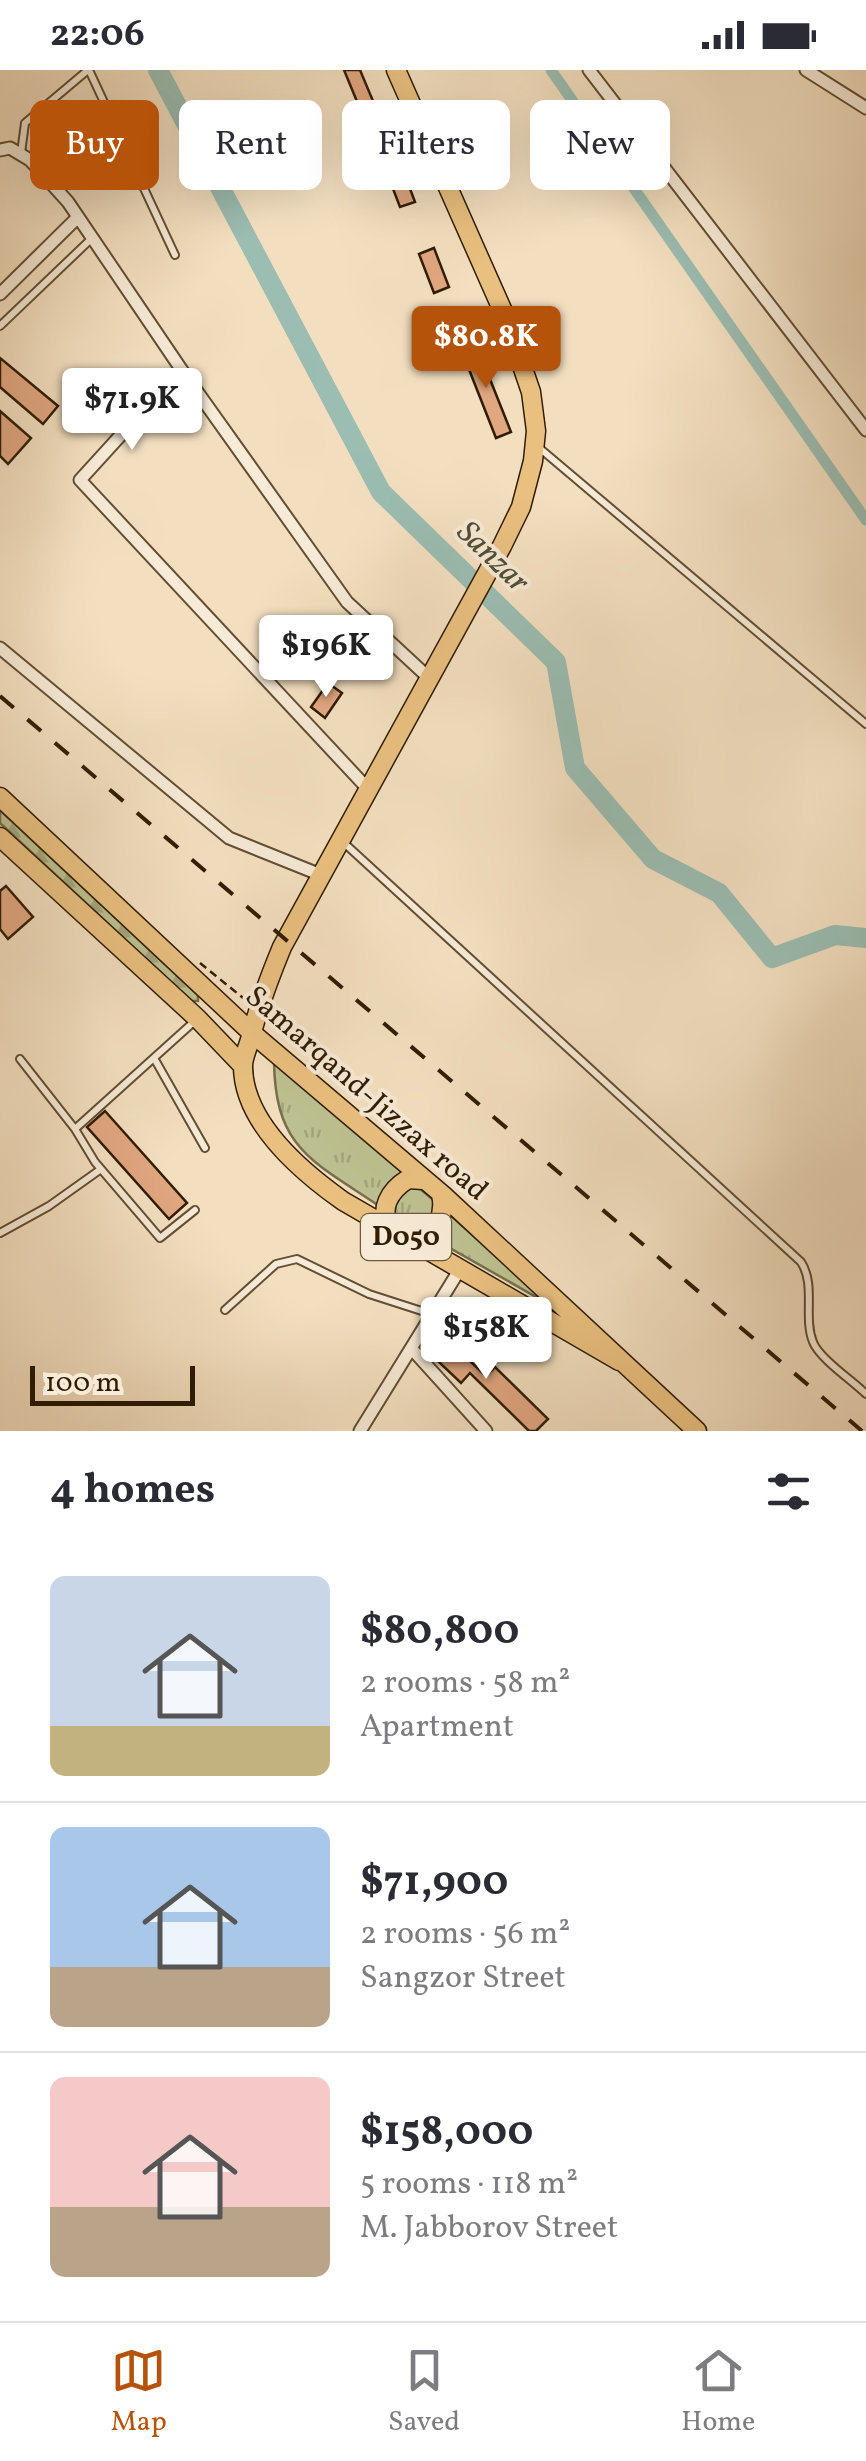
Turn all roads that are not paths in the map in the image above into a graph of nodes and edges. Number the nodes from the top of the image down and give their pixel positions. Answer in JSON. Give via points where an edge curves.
{"nodes":[{"id":1,"x":88,"y":70,"type":"edge"},
{"id":2,"x":396,"y":70,"type":"edge"},
{"id":3,"x":589,"y":70,"type":"edge"},
{"id":4,"x":806,"y":70,"type":"edge"},
{"id":5,"x":866,"y":108,"type":"edge"},
{"id":6,"x":0,"y":150,"type":"edge"},
{"id":7,"x":20,"y":154,"type":"junction"},
{"id":8,"x":78,"y":216,"type":"junction"},
{"id":9,"x":92,"y":238,"type":"junction"},
{"id":10,"x":175,"y":255,"type":"dead end"},
{"id":11,"x":0,"y":294,"type":"edge"},
{"id":12,"x":0,"y":326,"type":"edge"},
{"id":13,"x":182,"y":369,"type":"junction"},
{"id":14,"x":866,"y":430,"type":"edge"},
{"id":15,"x":536,"y":445,"type":"junction"},
{"id":16,"x":0,"y":648,"type":"edge"},
{"id":17,"x":430,"y":678,"type":"junction"},
{"id":18,"x":866,"y":724,"type":"edge"},
{"id":19,"x":368,"y":789,"type":"junction"},
{"id":20,"x":0,"y":796,"type":"edge"},
{"id":21,"x":0,"y":837,"type":"edge"},
{"id":22,"x":340,"y":840,"type":"junction"},
{"id":23,"x":320,"y":875,"type":"junction"},
{"id":24,"x":198,"y":1018,"type":"junction"},
{"id":25,"x":252,"y":1033,"type":"junction"},
{"id":26,"x":154,"y":1058,"type":"junction"},
{"id":27,"x":20,"y":1059,"type":"dead end"},
{"id":28,"x":243,"y":1066,"type":"junction"},
{"id":29,"x":75,"y":1129,"type":"junction"},
{"id":30,"x":205,"y":1148,"type":"dead end"},
{"id":31,"x":100,"y":1169,"type":"junction"},
{"id":32,"x":423,"y":1180,"type":"junction"},
{"id":33,"x":441,"y":1194,"type":"junction"},
{"id":34,"x":195,"y":1210,"type":"dead end"},
{"id":35,"x":392,"y":1229,"type":"junction"},
{"id":36,"x":0,"y":1233,"type":"edge"},
{"id":37,"x":409,"y":1240,"type":"junction"},
{"id":38,"x":460,"y":1269,"type":"junction"},
{"id":39,"x":225,"y":1310,"type":"dead end"},
{"id":40,"x":432,"y":1314,"type":"junction"},
{"id":41,"x":412,"y":1349,"type":"junction"},
{"id":42,"x":619,"y":1361,"type":"junction"},
{"id":43,"x":866,"y":1394,"type":"edge"},
{"id":44,"x":360,"y":1431,"type":"edge"},
{"id":45,"x":486,"y":1431,"type":"edge"},
{"id":46,"x":697,"y":1431,"type":"edge"}],
"edges":[{"from":1,"to":7,"type":"lane","via":[[25,123]]},
{"from":1,"to":10,"type":"lane"},
{"from":2,"to":15,"type":"main road","via":[[516,341],[531,392]]},
{"from":3,"to":14,"type":"street"},
{"from":4,"to":5,"type":"street"},
{"from":6,"to":7,"type":"street"},
{"from":7,"to":8,"type":"street"},
{"from":8,"to":9,"type":"street"},
{"from":8,"to":11,"type":"street"},
{"from":9,"to":12,"type":"lane"},
{"from":9,"to":13,"type":"street"},
{"from":13,"to":17,"type":"street","via":[[347,602]]},
{"from":13,"to":19,"type":"street","via":[[80,480]]},
{"from":15,"to":17,"type":"main road","via":[[526,492],[502,546]]},
{"from":15,"to":18,"type":"lane"},
{"from":16,"to":23,"type":"street","via":[[229,838]]},
{"from":17,"to":19,"type":"main road"},
{"from":19,"to":22,"type":"main road"},
{"from":20,"to":25,"type":"main road","name":"Samarqand-Jizzax road","number":"D050"},
{"from":21,"to":24,"type":"main road","number":"D050"},
{"from":22,"to":23,"type":"main road"},
{"from":22,"to":43,"type":"lane","via":[[801,1262],[816,1348]]},
{"from":23,"to":25,"type":"main road","via":[[282,946]]},
{"from":24,"to":26,"type":"lane"},
{"from":24,"to":28,"type":"main road","number":"D050"},
{"from":25,"to":28,"type":"main road"},
{"from":25,"to":32,"type":"main road","name":"Samarqand-Jizzax road","number":"D050"},
{"from":26,"to":29,"type":"lane"},
{"from":26,"to":30,"type":"lane"},
{"from":27,"to":29,"type":"lane"},
{"from":28,"to":35,"type":"main road","number":"D050","via":[[256,1108],[286,1154],[328,1191]]},
{"from":29,"to":31,"type":"lane"},
{"from":31,"to":34,"type":"lane","via":[[160,1238]]},
{"from":31,"to":36,"type":"lane"},
{"from":32,"to":33,"type":"main road","name":"Samarqand-Jizzax road","number":"D050"},
{"from":32,"to":35,"type":"main road","via":[[408,1179],[388,1199],[385,1215]]},
{"from":33,"to":37,"type":"main road","via":[[435,1228],[421,1240]]},
{"from":33,"to":42,"type":"main road","name":"Samarqand-Jizzax road","number":"D050"},
{"from":35,"to":37,"type":"main road","number":"D050"},
{"from":37,"to":38,"type":"main road","number":"D050"},
{"from":38,"to":40,"type":"street"},
{"from":38,"to":42,"type":"main road","number":"D050"},
{"from":39,"to":40,"type":"lane","via":[[276,1264],[297,1259],[369,1294]]},
{"from":40,"to":41,"type":"street"},
{"from":41,"to":44,"type":"street"},
{"from":41,"to":45,"type":"street"},
{"from":42,"to":46,"type":"main road","name":"Samarqand-Jizzax road","number":"D050"}]}
